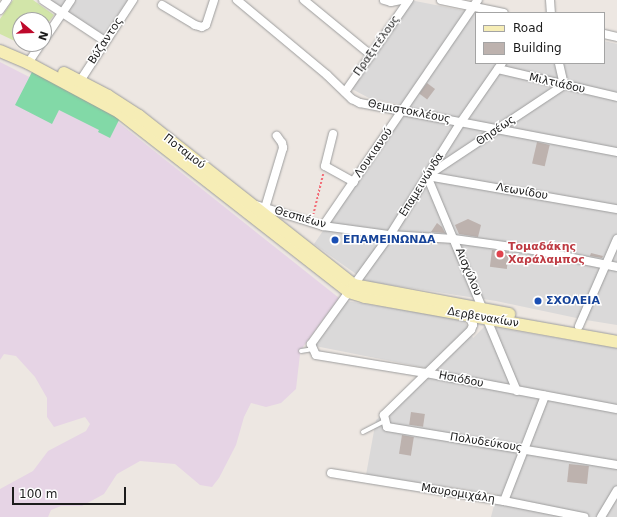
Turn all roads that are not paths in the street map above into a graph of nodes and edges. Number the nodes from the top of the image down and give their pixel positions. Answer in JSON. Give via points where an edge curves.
{"nodes":[{"id":1,"x":7,"y":0,"type":"edge"},
{"id":2,"x":43,"y":0,"type":"edge"},
{"id":3,"x":71,"y":0,"type":"edge"},
{"id":4,"x":133,"y":0,"type":"edge"},
{"id":5,"x":214,"y":0,"type":"edge"},
{"id":6,"x":237,"y":0,"type":"edge"},
{"id":7,"x":304,"y":0,"type":"edge"},
{"id":8,"x":384,"y":0,"type":"edge"},
{"id":9,"x":400,"y":0,"type":"edge"},
{"id":10,"x":409,"y":0,"type":"edge"},
{"id":11,"x":441,"y":0,"type":"edge"},
{"id":12,"x":550,"y":0,"type":"edge"},
{"id":13,"x":476,"y":4,"type":"edge"},
{"id":14,"x":162,"y":5,"type":"dead end"},
{"id":15,"x":0,"y":10,"type":"edge"},
{"id":16,"x":501,"y":12,"type":"edge"},
{"id":17,"x":551,"y":12,"type":"edge"},
{"id":18,"x":62,"y":13,"type":"junction"},
{"id":19,"x":52,"y":28,"type":"edge"},
{"id":20,"x":605,"y":34,"type":"edge"},
{"id":21,"x":617,"y":37,"type":"edge"},
{"id":22,"x":105,"y":41,"type":"junction"},
{"id":23,"x":0,"y":42,"type":"edge"},
{"id":24,"x":0,"y":50,"type":"edge"},
{"id":25,"x":36,"y":52,"type":"edge"},
{"id":26,"x":371,"y":55,"type":"junction"},
{"id":27,"x":30,"y":60,"type":"junction"},
{"id":28,"x":559,"y":64,"type":"edge"},
{"id":29,"x":500,"y":66,"type":"edge"},
{"id":30,"x":80,"y":81,"type":"junction"},
{"id":31,"x":564,"y":85,"type":"junction"},
{"id":32,"x":345,"y":92,"type":"junction"},
{"id":33,"x":617,"y":98,"type":"edge"},
{"id":34,"x":403,"y":112,"type":"junction"},
{"id":35,"x":461,"y":122,"type":"junction"},
{"id":36,"x":498,"y":130,"type":"junction"},
{"id":37,"x":333,"y":134,"type":"dead end"},
{"id":38,"x":277,"y":136,"type":"dead end"},
{"id":39,"x":617,"y":152,"type":"edge"},
{"id":40,"x":427,"y":176,"type":"junction"},
{"id":41,"x":354,"y":182,"type":"junction"},
{"id":42,"x":246,"y":201,"type":"junction"},
{"id":43,"x":265,"y":208,"type":"junction"},
{"id":44,"x":617,"y":209,"type":"edge"},
{"id":45,"x":323,"y":226,"type":"junction"},
{"id":46,"x":390,"y":235,"type":"junction"},
{"id":47,"x":454,"y":239,"type":"junction"},
{"id":48,"x":617,"y":239,"type":"edge"},
{"id":49,"x":606,"y":265,"type":"junction"},
{"id":50,"x":617,"y":267,"type":"edge"},
{"id":51,"x":352,"y":289,"type":"junction"},
{"id":52,"x":485,"y":314,"type":"junction"},
{"id":53,"x":468,"y":315,"type":"junction"},
{"id":54,"x":579,"y":326,"type":"junction"},
{"id":55,"x":617,"y":333,"type":"edge"},
{"id":56,"x":617,"y":342,"type":"edge"},
{"id":57,"x":312,"y":347,"type":"junction"},
{"id":58,"x":301,"y":351,"type":"dead end"},
{"id":59,"x":426,"y":373,"type":"junction"},
{"id":60,"x":517,"y":391,"type":"junction"},
{"id":61,"x":545,"y":396,"type":"junction"},
{"id":62,"x":617,"y":409,"type":"edge"},
{"id":63,"x":385,"y":420,"type":"junction"},
{"id":64,"x":363,"y":432,"type":"dead end"},
{"id":65,"x":524,"y":449,"type":"junction"},
{"id":66,"x":617,"y":465,"type":"edge"},
{"id":67,"x":331,"y":473,"type":"dead end"},
{"id":68,"x":617,"y":490,"type":"edge"},
{"id":69,"x":504,"y":501,"type":"junction"},
{"id":70,"x":584,"y":517,"type":"edge"},
{"id":71,"x":601,"y":517,"type":"edge"}],
"edges":[{"from":1,"to":15,"type":"street"},
{"from":2,"to":18,"type":"street"},
{"from":3,"to":18,"type":"street"},
{"from":4,"to":22,"type":"street","name":"Βύζαντος"},
{"from":5,"to":14,"type":"street","via":[[206,25],[203,27],[195,25]]},
{"from":6,"to":32,"type":"street","name":"Θεμιστοκλέους"},
{"from":7,"to":26,"type":"street"},
{"from":8,"to":9,"type":"street"},
{"from":10,"to":26,"type":"street","name":"Πραξιτέλους"},
{"from":11,"to":13,"type":"street"},
{"from":12,"to":17,"type":"street"},
{"from":13,"to":16,"type":"street"},
{"from":13,"to":34,"type":"street","name":"Λουκιανού"},
{"from":18,"to":19,"type":"street"},
{"from":18,"to":22,"type":"street"},
{"from":20,"to":21,"type":"street"},
{"from":22,"to":30,"type":"street","name":"Βύζαντος"},
{"from":23,"to":27,"type":"street","name":"Ποταμού"},
{"from":24,"to":27,"type":"street","name":"Ποταμού"},
{"from":25,"to":27,"type":"street"},
{"from":26,"to":32,"type":"street","name":"Πραξιτέλους"},
{"from":27,"to":30,"type":"street","name":"Ποταμού"},
{"from":27,"to":51,"type":"street","name":"Ποταμού","via":[[133,122],[310,263]]},
{"from":28,"to":31,"type":"street"},
{"from":29,"to":31,"type":"street","name":"Μιλτιάδου"},
{"from":29,"to":35,"type":"street","name":"Επαμεινώνδα"},
{"from":30,"to":42,"type":"street","name":"Ποταμού","via":[[130,110]]},
{"from":31,"to":33,"type":"street","name":"Μιλτιάδου"},
{"from":31,"to":36,"type":"street","name":"Θησέως"},
{"from":32,"to":34,"type":"street","name":"Θεμιστοκλέους","via":[[360,103]]},
{"from":34,"to":35,"type":"street","name":"Θεμιστοκλέους"},
{"from":34,"to":41,"type":"street","name":"Λουκιανού"},
{"from":35,"to":36,"type":"street","name":"Θεμιστοκλέους"},
{"from":35,"to":40,"type":"street","name":"Επαμεινώνδα"},
{"from":36,"to":39,"type":"street","name":"Θεμιστοκλέους"},
{"from":36,"to":40,"type":"street","name":"Θησέως"},
{"from":37,"to":41,"type":"street","via":[[326,166]]},
{"from":38,"to":43,"type":"street","via":[[284,148]]},
{"from":40,"to":44,"type":"street","name":"Λεωνίδου"},
{"from":40,"to":46,"type":"street","name":"Επαμεινώνδα"},
{"from":40,"to":47,"type":"street","name":"Αισχύλου"},
{"from":41,"to":45,"type":"street","name":"Λουκιανού"},
{"from":42,"to":43,"type":"street","name":"Θεσπιέων"},
{"from":42,"to":51,"type":"street","name":"Ποταμού"},
{"from":43,"to":45,"type":"street","name":"Θεσπιέων"},
{"from":45,"to":46,"type":"street","name":"Θεσπιέων"},
{"from":46,"to":47,"type":"street","name":"Θεσπιέων"},
{"from":46,"to":51,"type":"street","name":"Επαμεινώνδα"},
{"from":47,"to":49,"type":"street","name":"Θεσπιέων","via":[[533,250]]},
{"from":47,"to":52,"type":"street","name":"Αισχύλου"},
{"from":48,"to":49,"type":"street"},
{"from":49,"to":50,"type":"street","name":"Θεσπιέων"},
{"from":49,"to":54,"type":"street"},
{"from":51,"to":52,"type":"street","name":"Δερβενακίων"},
{"from":51,"to":53,"type":"street","name":"Δερβενακίων","via":[[365,297]]},
{"from":51,"to":57,"type":"street","name":"Επαμεινώνδα"},
{"from":52,"to":53,"type":"street","name":"Δερβενακίων"},
{"from":52,"to":54,"type":"street","name":"Δερβενακίων"},
{"from":52,"to":56,"type":"street","name":"Δερβενακίων"},
{"from":52,"to":60,"type":"street","name":"Αισχύλου"},
{"from":53,"to":59,"type":"street","via":[[473,325],[471,330]]},
{"from":54,"to":55,"type":"street","name":"Δερβενακίων"},
{"from":57,"to":58,"type":"lane"},
{"from":57,"to":59,"type":"street","name":"Ησιόδου","via":[[316,355]]},
{"from":59,"to":60,"type":"street","name":"Ησιόδου"},
{"from":59,"to":63,"type":"street","via":[[397,400],[384,415]]},
{"from":60,"to":61,"type":"street","name":"Ησιόδου"},
{"from":61,"to":62,"type":"street","name":"Ησιόδου"},
{"from":61,"to":65,"type":"street"},
{"from":63,"to":64,"type":"lane"},
{"from":63,"to":65,"type":"street","name":"Πολυδεύκους","via":[[387,427]]},
{"from":65,"to":66,"type":"street","name":"Πολυδεύκους"},
{"from":65,"to":69,"type":"street"},
{"from":67,"to":69,"type":"street","name":"Μαυρομιχάλη"},
{"from":68,"to":71,"type":"street"},
{"from":69,"to":70,"type":"street","name":"Μαυρομιχάλη"}]}
